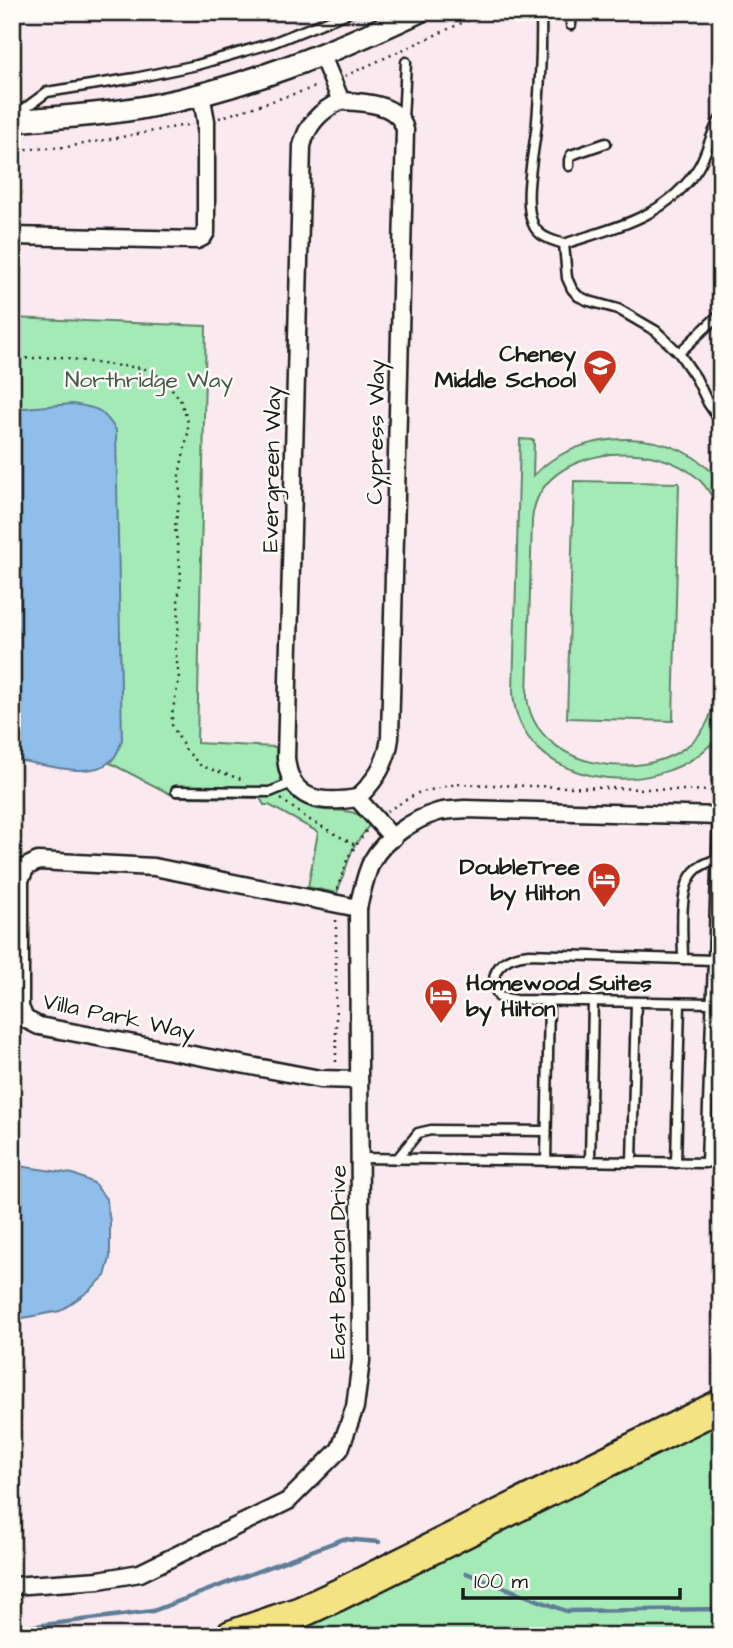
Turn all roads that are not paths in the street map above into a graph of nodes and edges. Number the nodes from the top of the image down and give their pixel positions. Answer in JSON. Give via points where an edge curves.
{"nodes":[{"id":1,"x":350,"y":12,"type":"edge"},
{"id":2,"x":418,"y":12,"type":"edge"},
{"id":3,"x":541,"y":12,"type":"edge"},
{"id":4,"x":572,"y":12,"type":"edge"},
{"id":5,"x":571,"y":25,"type":"dead end"},
{"id":6,"x":322,"y":56,"type":"junction"},
{"id":7,"x":406,"y":62,"type":"dead end"},
{"id":8,"x":201,"y":94,"type":"junction"},
{"id":9,"x":341,"y":101,"type":"junction"},
{"id":10,"x":721,"y":118,"type":"edge"},
{"id":11,"x":12,"y":119,"type":"edge"},
{"id":12,"x":403,"y":120,"type":"junction"},
{"id":13,"x":606,"y":143,"type":"dead end"},
{"id":14,"x":569,"y":166,"type":"dead end"},
{"id":15,"x":12,"y":236,"type":"edge"},
{"id":16,"x":564,"y":244,"type":"junction"},
{"id":17,"x":721,"y":313,"type":"edge"},
{"id":18,"x":679,"y":353,"type":"junction"},
{"id":19,"x":721,"y":422,"type":"edge"},
{"id":20,"x":292,"y":783,"type":"junction"},
{"id":21,"x":176,"y":791,"type":"dead end"},
{"id":22,"x":357,"y":798,"type":"junction"},
{"id":23,"x":720,"y":816,"type":"edge"},
{"id":24,"x":393,"y":838,"type":"junction"},
{"id":25,"x":717,"y":859,"type":"junction"},
{"id":26,"x":358,"y":908,"type":"junction"},
{"id":27,"x":683,"y":959,"type":"junction"},
{"id":28,"x":713,"y":960,"type":"junction"},
{"id":29,"x":549,"y":1000,"type":"junction"},
{"id":30,"x":593,"y":1001,"type":"junction"},
{"id":31,"x":636,"y":1002,"type":"junction"},
{"id":32,"x":680,"y":1003,"type":"junction"},
{"id":33,"x":712,"y":1003,"type":"junction"},
{"id":34,"x":359,"y":1080,"type":"junction"},
{"id":35,"x":546,"y":1132,"type":"junction"},
{"id":36,"x":360,"y":1158,"type":"junction"},
{"id":37,"x":397,"y":1159,"type":"junction"},
{"id":38,"x":546,"y":1161,"type":"junction"},
{"id":39,"x":590,"y":1161,"type":"junction"},
{"id":40,"x":632,"y":1162,"type":"junction"},
{"id":41,"x":676,"y":1163,"type":"junction"},
{"id":42,"x":721,"y":1405,"type":"edge"},
{"id":43,"x":12,"y":1586,"type":"edge"},
{"id":44,"x":231,"y":1636,"type":"edge"}],
"edges":[{"from":1,"to":11,"type":"lane","via":[[272,43],[197,65],[47,92]]},
{"from":2,"to":6,"type":"street"},
{"from":3,"to":16,"type":"lane","via":[[529,209],[537,231]]},
{"from":4,"to":5,"type":"lane"},
{"from":6,"to":8,"type":"street"},
{"from":6,"to":9,"type":"street"},
{"from":7,"to":12,"type":"lane"},
{"from":8,"to":11,"type":"street","via":[[150,106]]},
{"from":8,"to":15,"type":"street","via":[[206,121],[203,237]]},
{"from":9,"to":12,"type":"street","via":[[382,107]]},
{"from":9,"to":20,"type":"street","name":"Evergreen Way","via":[[327,107],[313,122],[302,146],[286,758]]},
{"from":10,"to":16,"type":"lane","via":[[696,171],[665,202],[629,224]]},
{"from":12,"to":22,"type":"street","name":"Cypress Way","via":[[390,738],[382,765]]},
{"from":13,"to":14,"type":"lane","via":[[571,155]]},
{"from":16,"to":18,"type":"lane","via":[[567,278],[578,296],[618,309],[656,331]]},
{"from":17,"to":18,"type":"lane"},
{"from":18,"to":19,"type":"lane"},
{"from":20,"to":21,"type":"lane","via":[[270,792]]},
{"from":20,"to":22,"type":"street","via":[[307,796],[321,800]]},
{"from":22,"to":24,"type":"street"},
{"from":23,"to":24,"type":"street","name":"East Beaton Drive","via":[[465,809],[438,812]]},
{"from":23,"to":25,"type":"lane"},
{"from":24,"to":26,"type":"street","name":"East Beaton Drive","via":[[373,859]]},
{"from":25,"to":27,"type":"lane","via":[[698,867],[685,887]]},
{"from":25,"to":28,"type":"lane"},
{"from":26,"to":34,"type":"street","name":"East Beaton Drive"},
{"from":26,"to":34,"type":"street","name":"Villa Park Way","via":[[154,867],[38,861],[26,867],[20,880],[20,1007],[25,1019],[39,1026],[320,1079]]},
{"from":27,"to":28,"type":"lane"},
{"from":27,"to":29,"type":"lane","via":[[514,955],[493,975],[499,997]]},
{"from":28,"to":33,"type":"lane"},
{"from":29,"to":30,"type":"lane"},
{"from":29,"to":35,"type":"lane"},
{"from":30,"to":31,"type":"lane"},
{"from":30,"to":39,"type":"lane"},
{"from":31,"to":32,"type":"lane"},
{"from":31,"to":40,"type":"lane"},
{"from":32,"to":33,"type":"lane"},
{"from":32,"to":41,"type":"lane"},
{"from":33,"to":41,"type":"lane","via":[[706,1163]]},
{"from":34,"to":36,"type":"street","name":"East Beaton Drive"},
{"from":35,"to":37,"type":"lane","via":[[431,1130],[418,1133]]},
{"from":35,"to":38,"type":"lane"},
{"from":36,"to":37,"type":"lane"},
{"from":36,"to":43,"type":"street","name":"East Beaton Drive","via":[[361,1361],[355,1408],[340,1449],[288,1501],[140,1573]]},
{"from":37,"to":38,"type":"lane"},
{"from":38,"to":39,"type":"lane"},
{"from":39,"to":40,"type":"lane"},
{"from":40,"to":41,"type":"lane"},
{"from":42,"to":44,"type":"highway","via":[[338,1595]]}]}
